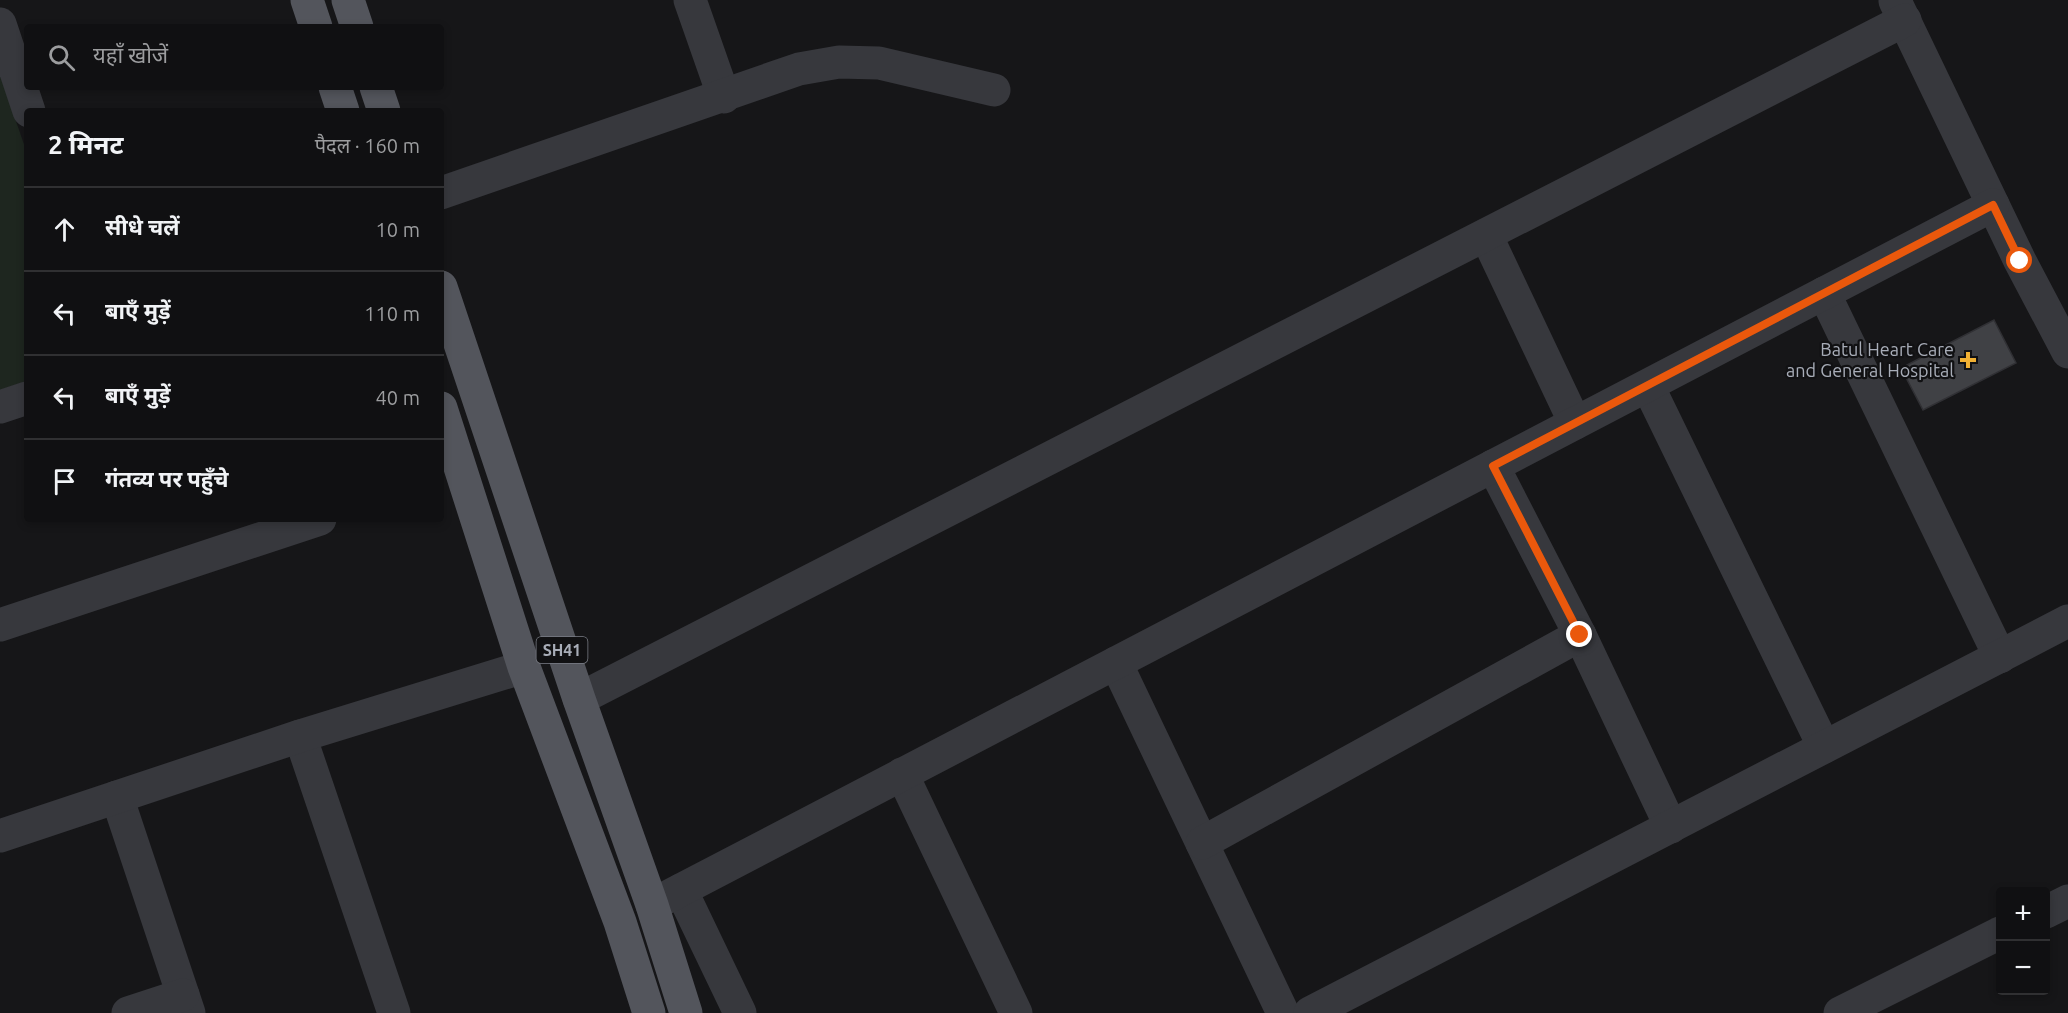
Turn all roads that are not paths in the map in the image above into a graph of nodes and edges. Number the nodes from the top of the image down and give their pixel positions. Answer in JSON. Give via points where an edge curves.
{"nodes":[{"id":1,"x":307,"y":0,"type":"edge"},
{"id":2,"x":348,"y":0,"type":"edge"},
{"id":3,"x":690,"y":0,"type":"edge"},
{"id":4,"x":1900,"y":10,"type":"edge"},
{"id":5,"x":0,"y":24,"type":"edge"},
{"id":6,"x":315,"y":24,"type":"edge"},
{"id":7,"x":356,"y":24,"type":"edge"},
{"id":8,"x":336,"y":90,"type":"edge"},
{"id":9,"x":377,"y":90,"type":"edge"},
{"id":10,"x":994,"y":90,"type":"dead end"},
{"id":11,"x":724,"y":97,"type":"junction"},
{"id":12,"x":27,"y":108,"type":"edge"},
{"id":13,"x":342,"y":108,"type":"edge"},
{"id":14,"x":383,"y":108,"type":"edge"},
{"id":15,"x":444,"y":193,"type":"edge"},
{"id":16,"x":1993,"y":205,"type":"junction"},
{"id":17,"x":1486,"y":235,"type":"junction"},
{"id":18,"x":1824,"y":293,"type":"junction"},
{"id":19,"x":444,"y":296,"type":"edge"},
{"id":20,"x":2068,"y":352,"type":"edge"},
{"id":21,"x":1648,"y":386,"type":"junction"},
{"id":22,"x":24,"y":399,"type":"edge"},
{"id":23,"x":0,"y":407,"type":"edge"},
{"id":24,"x":1575,"y":423,"type":"junction"},
{"id":25,"x":444,"y":426,"type":"edge"},
{"id":26,"x":1493,"y":466,"type":"junction"},
{"id":27,"x":452,"y":475,"type":"edge"},
{"id":28,"x":311,"y":522,"type":"edge"},
{"id":29,"x":2068,"y":621,"type":"edge"},
{"id":30,"x":0,"y":625,"type":"edge"},
{"id":31,"x":1580,"y":635,"type":"junction"},
{"id":32,"x":2000,"y":657,"type":"junction"},
{"id":33,"x":1116,"y":663,"type":"junction"},
{"id":34,"x":524,"y":667,"type":"junction"},
{"id":35,"x":579,"y":699,"type":"junction"},
{"id":36,"x":300,"y":736,"type":"junction"},
{"id":37,"x":1824,"y":747,"type":"junction"},
{"id":38,"x":902,"y":774,"type":"junction"},
{"id":39,"x":117,"y":797,"type":"junction"},
{"id":40,"x":1671,"y":827,"type":"junction"},
{"id":41,"x":0,"y":836,"type":"edge"},
{"id":42,"x":1202,"y":843,"type":"junction"},
{"id":43,"x":681,"y":890,"type":"junction"},
{"id":44,"x":2068,"y":901,"type":"edge"},
{"id":45,"x":652,"y":905,"type":"junction"},
{"id":46,"x":2050,"y":910,"type":"edge"},
{"id":47,"x":1996,"y":936,"type":"edge"},
{"id":48,"x":186,"y":1004,"type":"edge"},
{"id":49,"x":1858,"y":1009,"type":"edge"},
{"id":50,"x":128,"y":1013,"type":"edge"},
{"id":51,"x":394,"y":1013,"type":"edge"},
{"id":52,"x":649,"y":1013,"type":"edge"},
{"id":53,"x":686,"y":1013,"type":"edge"},
{"id":54,"x":740,"y":1013,"type":"edge"},
{"id":55,"x":1016,"y":1013,"type":"edge"},
{"id":56,"x":1283,"y":1013,"type":"edge"},
{"id":57,"x":1310,"y":1013,"type":"edge"}],
"edges":[{"from":1,"to":6,"type":"main road"},
{"from":2,"to":7,"type":"main road"},
{"from":3,"to":11,"type":"street"},
{"from":4,"to":16,"type":"street"},
{"from":4,"to":17,"type":"street"},
{"from":5,"to":12,"type":"street"},
{"from":8,"to":13,"type":"main road"},
{"from":9,"to":14,"type":"main road"},
{"from":10,"to":11,"type":"street","via":[[879,63],[839,62],[799,69]]},
{"from":11,"to":15,"type":"street"},
{"from":16,"to":18,"type":"street"},
{"from":16,"to":20,"type":"street"},
{"from":17,"to":24,"type":"street"},
{"from":17,"to":35,"type":"street"},
{"from":18,"to":21,"type":"street"},
{"from":18,"to":32,"type":"street"},
{"from":19,"to":35,"type":"main road","number":"SH41"},
{"from":21,"to":24,"type":"street"},
{"from":21,"to":37,"type":"street"},
{"from":22,"to":23,"type":"street"},
{"from":24,"to":26,"type":"street"},
{"from":25,"to":27,"type":"main road","number":"SH41"},
{"from":26,"to":31,"type":"street"},
{"from":26,"to":33,"type":"street"},
{"from":27,"to":34,"type":"main road","number":"SH41"},
{"from":28,"to":30,"type":"street"},
{"from":29,"to":32,"type":"street"},
{"from":31,"to":40,"type":"street"},
{"from":31,"to":42,"type":"street"},
{"from":32,"to":37,"type":"street"},
{"from":33,"to":38,"type":"street"},
{"from":33,"to":42,"type":"street"},
{"from":34,"to":36,"type":"street"},
{"from":34,"to":52,"type":"main road","number":"SH41","via":[[620,922]]},
{"from":35,"to":45,"type":"main road","number":"SH41"},
{"from":36,"to":39,"type":"street"},
{"from":36,"to":51,"type":"street"},
{"from":37,"to":40,"type":"street"},
{"from":38,"to":43,"type":"street"},
{"from":38,"to":55,"type":"street"},
{"from":39,"to":41,"type":"street"},
{"from":39,"to":48,"type":"street"},
{"from":40,"to":57,"type":"street"},
{"from":42,"to":56,"type":"street"},
{"from":43,"to":45,"type":"street"},
{"from":43,"to":54,"type":"street"},
{"from":44,"to":46,"type":"street"},
{"from":45,"to":53,"type":"main road","number":"SH41"},
{"from":47,"to":49,"type":"street"},
{"from":48,"to":50,"type":"street"}]}
